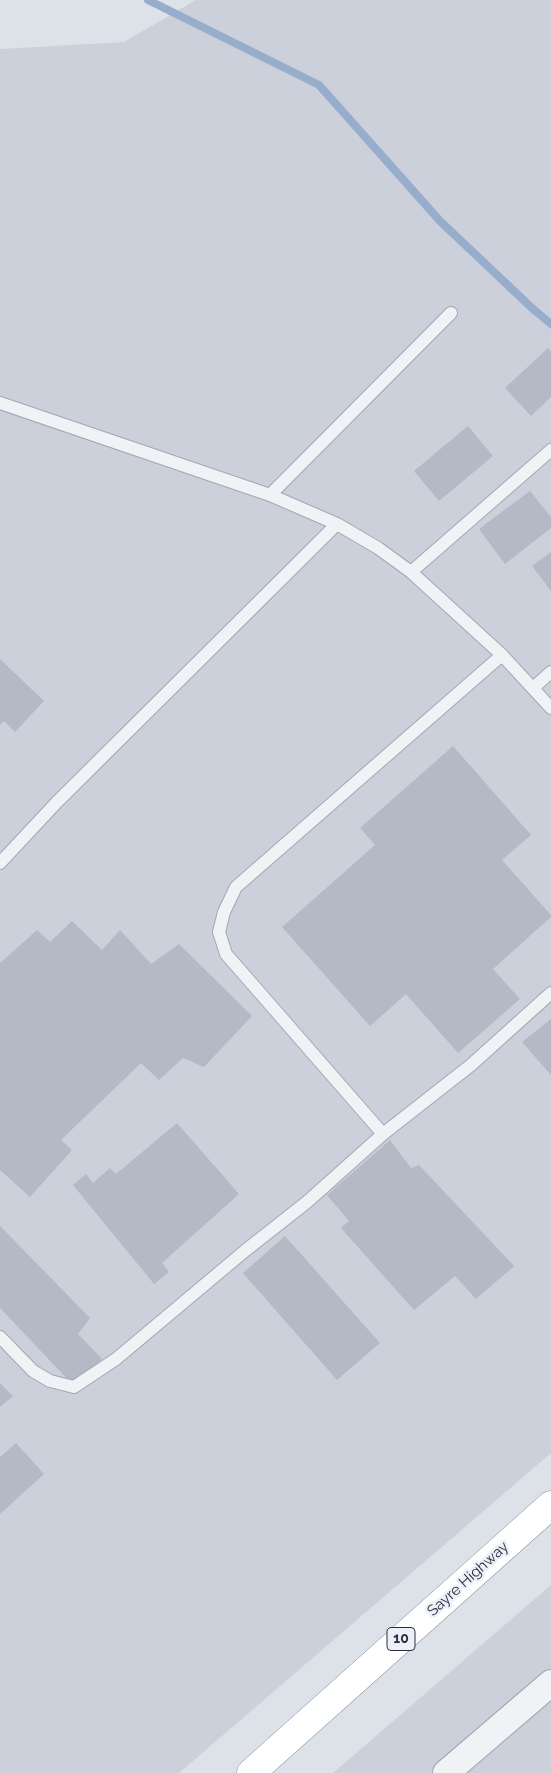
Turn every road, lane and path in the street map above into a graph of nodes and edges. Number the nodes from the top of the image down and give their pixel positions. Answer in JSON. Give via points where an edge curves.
{"nodes":[{"id":1,"x":451,"y":313,"type":"dead end"},
{"id":2,"x":0,"y":403,"type":"edge"},
{"id":3,"x":551,"y":450,"type":"edge"},
{"id":4,"x":270,"y":495,"type":"junction"},
{"id":5,"x":337,"y":524,"type":"junction"},
{"id":6,"x":411,"y":572,"type":"junction"},
{"id":7,"x":502,"y":655,"type":"junction"},
{"id":8,"x":551,"y":672,"type":"edge"},
{"id":9,"x":534,"y":688,"type":"junction"},
{"id":10,"x":551,"y":708,"type":"edge"},
{"id":11,"x":0,"y":863,"type":"edge"},
{"id":12,"x":551,"y":993,"type":"edge"},
{"id":13,"x":383,"y":1134,"type":"junction"},
{"id":14,"x":0,"y":1337,"type":"edge"},
{"id":15,"x":551,"y":1505,"type":"edge"},
{"id":16,"x":551,"y":1683,"type":"edge"},
{"id":17,"x":251,"y":1773,"type":"edge"},
{"id":18,"x":446,"y":1773,"type":"edge"}],
"edges":[{"from":1,"to":4,"type":"lane"},
{"from":2,"to":4,"type":"lane"},
{"from":3,"to":6,"type":"lane"},
{"from":4,"to":5,"type":"lane"},
{"from":5,"to":6,"type":"lane"},
{"from":5,"to":11,"type":"lane","via":[[57,802]]},
{"from":6,"to":7,"type":"lane"},
{"from":7,"to":9,"type":"lane"},
{"from":7,"to":13,"type":"lane","via":[[236,887],[219,932],[226,954]]},
{"from":8,"to":9,"type":"lane"},
{"from":9,"to":10,"type":"lane"},
{"from":12,"to":13,"type":"lane","via":[[471,1065]]},
{"from":13,"to":14,"type":"lane","via":[[307,1202],[116,1360],[74,1387],[50,1382],[33,1371]]},
{"from":15,"to":17,"type":"highway","name":"Sayre Highway","number":"10"},
{"from":16,"to":18,"type":"street"}]}
